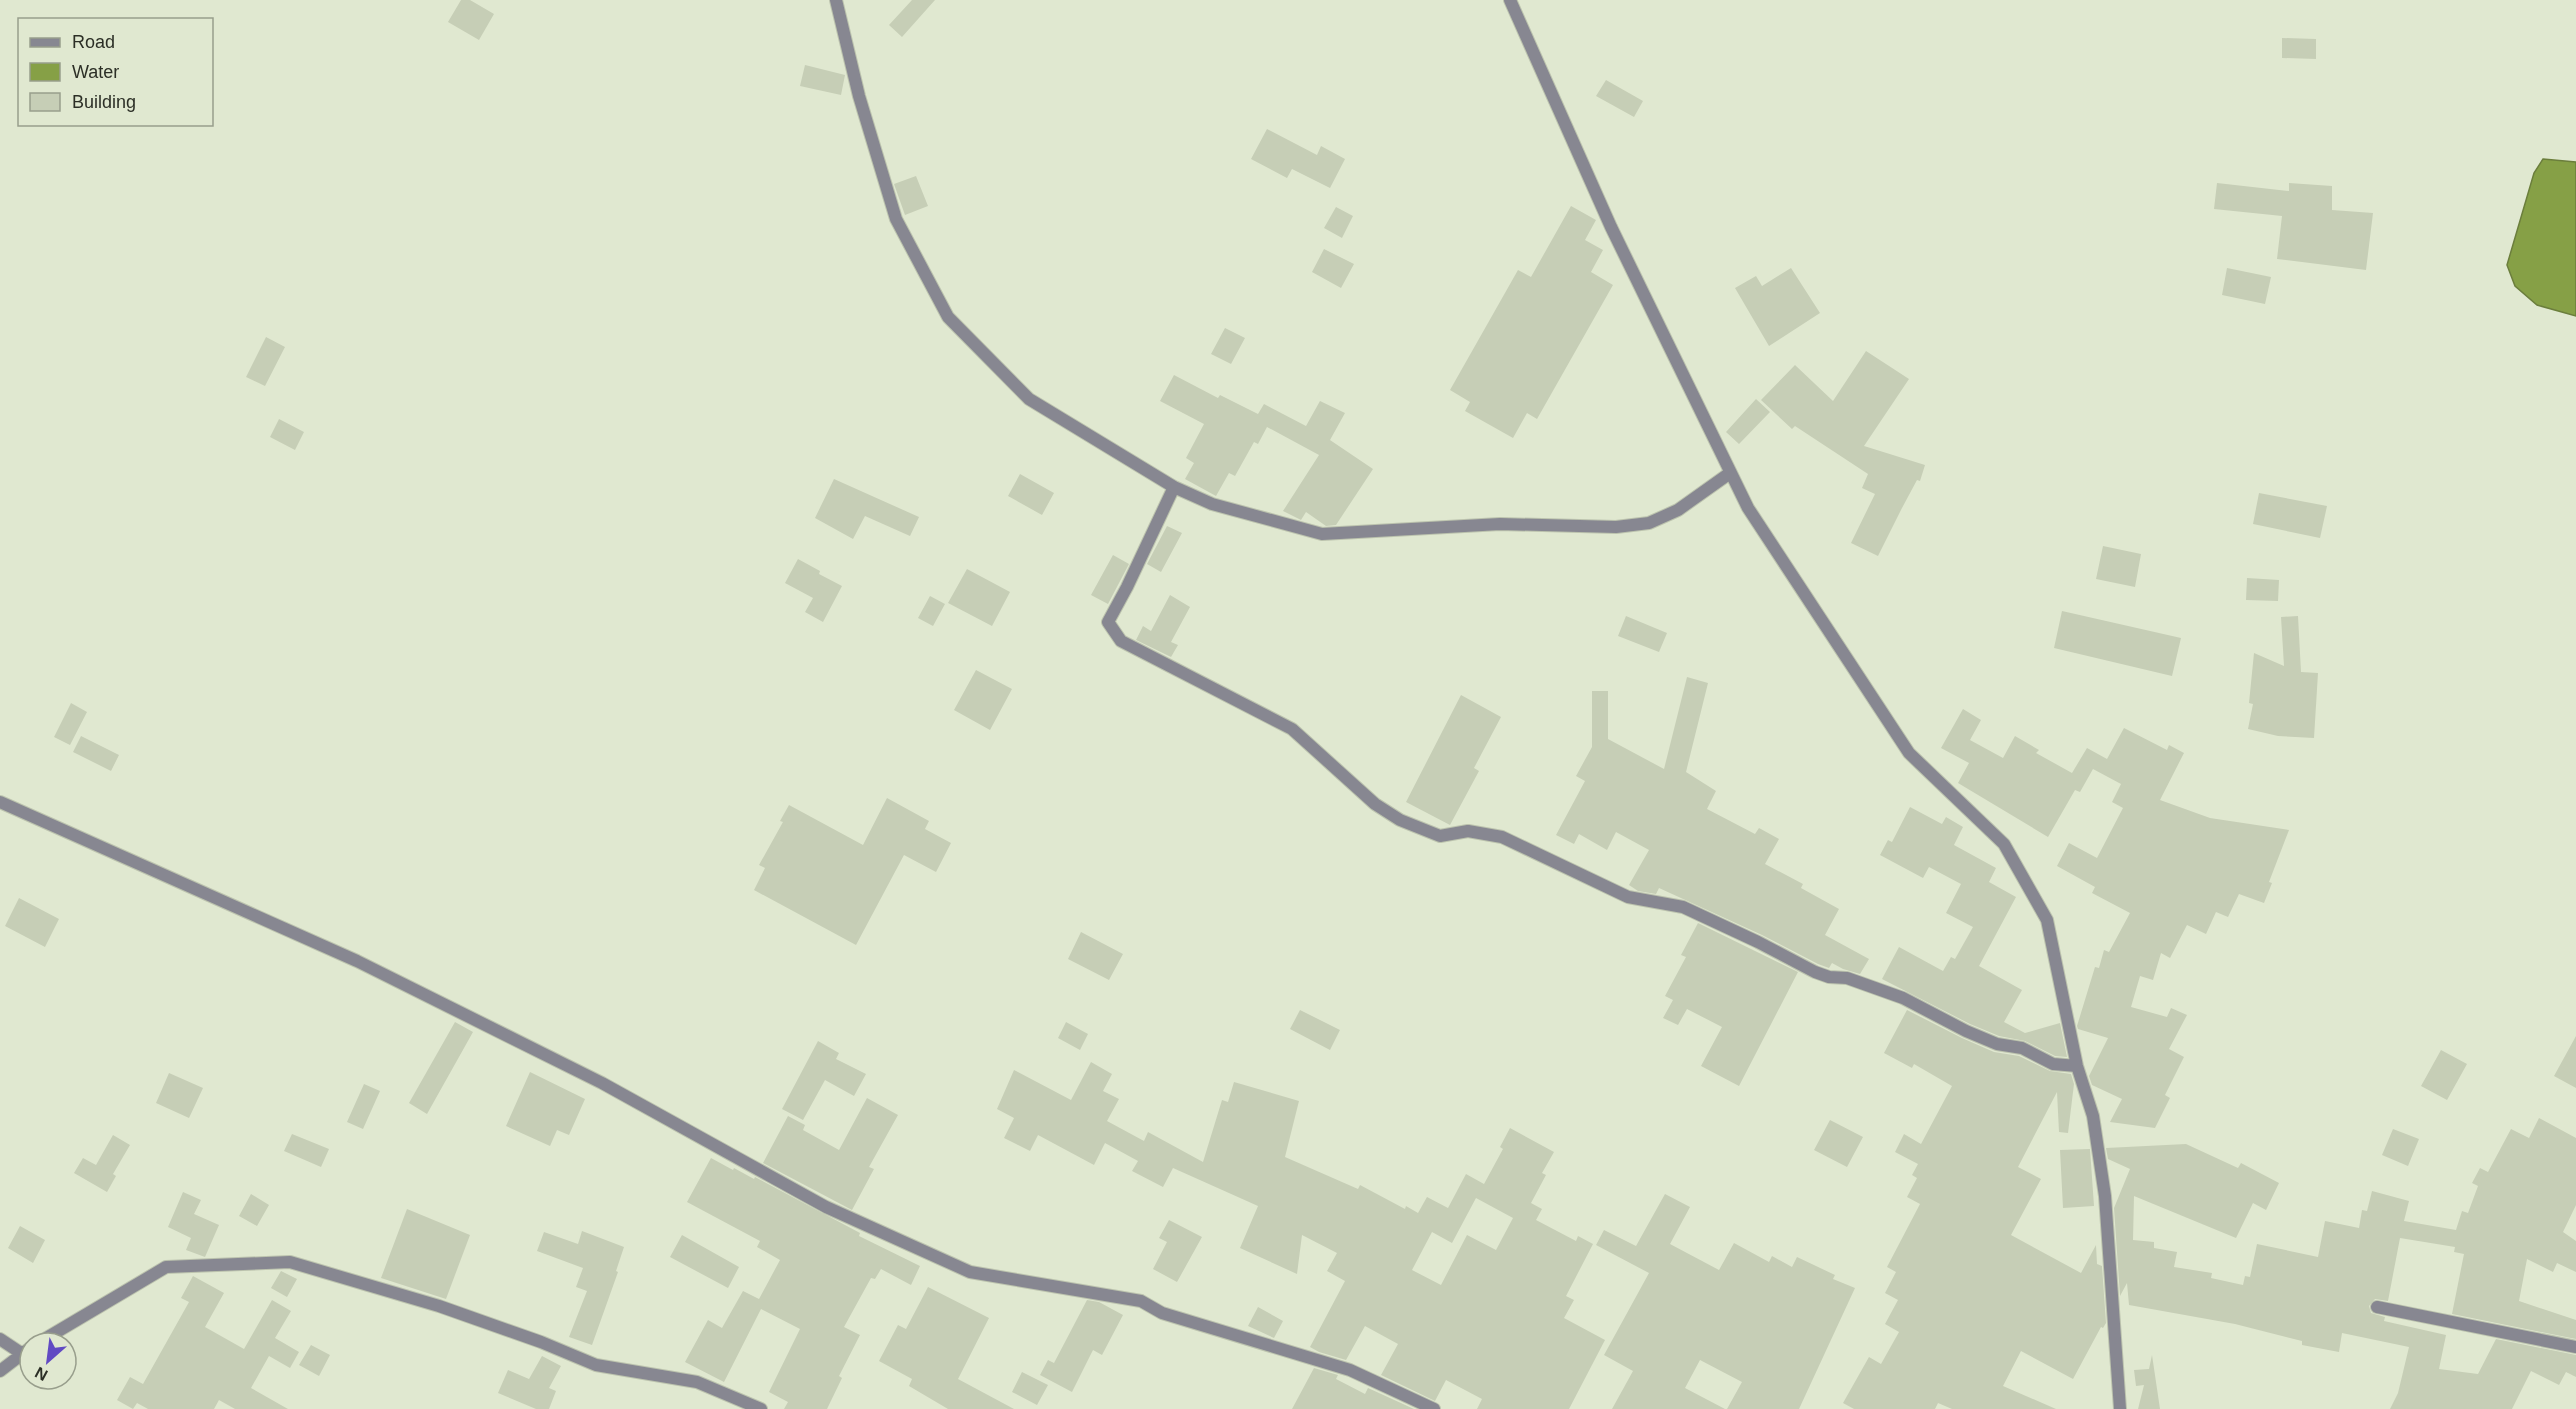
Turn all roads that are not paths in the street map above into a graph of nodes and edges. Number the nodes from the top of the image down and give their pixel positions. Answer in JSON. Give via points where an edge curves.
{"nodes":[{"id":1,"x":836,"y":0,"type":"edge"},
{"id":2,"x":1510,"y":0,"type":"edge"},
{"id":3,"x":1730,"y":473,"type":"junction"},
{"id":4,"x":1174,"y":487,"type":"junction"},
{"id":5,"x":0,"y":802,"type":"edge"},
{"id":6,"x":2077,"y":1066,"type":"junction"},
{"id":7,"x":2377,"y":1306,"type":"dead end"},
{"id":8,"x":58,"y":1331,"type":"edge"},
{"id":9,"x":0,"y":1339,"type":"edge"},
{"id":10,"x":18,"y":1347,"type":"edge"},
{"id":11,"x":2576,"y":1347,"type":"edge"},
{"id":12,"x":18,"y":1356,"type":"edge"},
{"id":13,"x":0,"y":1371,"type":"edge"},
{"id":14,"x":1430,"y":1408,"type":"edge"},
{"id":15,"x":761,"y":1409,"type":"edge"},
{"id":16,"x":2121,"y":1409,"type":"edge"}],
"edges":[{"from":1,"to":4,"type":"street","via":[[859,96],[896,219],[948,317],[1029,399]]},
{"from":2,"to":3,"type":"street","via":[[1611,227]]},
{"from":3,"to":4,"type":"street","via":[[1678,510],[1649,524],[1616,527],[1500,524],[1322,534],[1212,504]]},
{"from":3,"to":6,"type":"street","via":[[1748,508],[1909,753],[2004,844],[2047,920]]},
{"from":4,"to":6,"type":"street","via":[[1108,622],[1121,641],[1292,729],[1374,804],[1400,820],[1440,836],[1468,831],[1502,837],[1628,897],[1683,907],[1815,972],[1847,978],[1903,998],[1997,1044],[2022,1048],[2053,1064]]},
{"from":5,"to":14,"type":"street","via":[[357,961],[602,1083],[826,1207],[970,1272],[1141,1301],[1162,1313],[1350,1370]]},
{"from":6,"to":16,"type":"street","via":[[2093,1116],[2106,1196]]},
{"from":7,"to":11,"type":"street"},
{"from":8,"to":15,"type":"street","via":[[166,1267],[290,1262],[439,1306],[596,1365],[697,1382]]},
{"from":9,"to":10,"type":"street"},
{"from":12,"to":13,"type":"street"}]}
